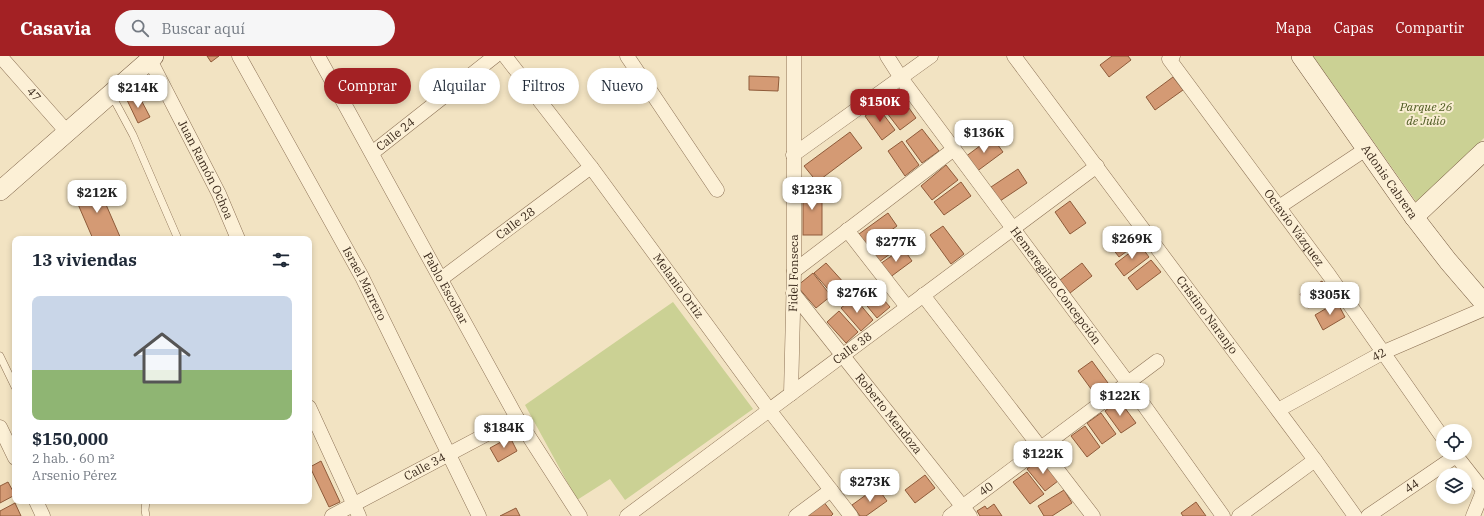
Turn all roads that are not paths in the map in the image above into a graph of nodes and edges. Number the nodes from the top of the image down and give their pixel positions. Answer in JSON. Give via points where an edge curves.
{"nodes":[{"id":1,"x":0,"y":56,"type":"edge"},
{"id":2,"x":239,"y":56,"type":"edge"},
{"id":3,"x":318,"y":56,"type":"edge"},
{"id":4,"x":495,"y":56,"type":"edge"},
{"id":5,"x":505,"y":56,"type":"edge"},
{"id":6,"x":628,"y":56,"type":"edge"},
{"id":7,"x":794,"y":56,"type":"edge"},
{"id":8,"x":887,"y":56,"type":"edge"},
{"id":9,"x":931,"y":56,"type":"edge"},
{"id":10,"x":1014,"y":56,"type":"edge"},
{"id":11,"x":1301,"y":56,"type":"edge"},
{"id":12,"x":1171,"y":57,"type":"edge"},
{"id":13,"x":152,"y":58,"type":"edge"},
{"id":14,"x":901,"y":78,"type":"junction"},
{"id":15,"x":111,"y":93,"type":"junction"},
{"id":16,"x":67,"y":132,"type":"junction"},
{"id":17,"x":954,"y":149,"type":"junction"},
{"id":18,"x":1366,"y":149,"type":"junction"},
{"id":19,"x":1484,"y":151,"type":"edge"},
{"id":20,"x":372,"y":153,"type":"junction"},
{"id":21,"x":793,"y":155,"type":"junction"},
{"id":22,"x":1097,"y":166,"type":"junction"},
{"id":23,"x":591,"y":167,"type":"junction"},
{"id":24,"x":718,"y":190,"type":"dead end"},
{"id":25,"x":0,"y":191,"type":"edge"},
{"id":26,"x":1279,"y":207,"type":"junction"},
{"id":27,"x":1414,"y":217,"type":"junction"},
{"id":28,"x":1013,"y":228,"type":"junction"},
{"id":29,"x":847,"y":230,"type":"junction"},
{"id":30,"x":177,"y":236,"type":"edge"},
{"id":31,"x":237,"y":236,"type":"edge"},
{"id":32,"x":794,"y":271,"type":"junction"},
{"id":33,"x":441,"y":279,"type":"junction"},
{"id":34,"x":793,"y":292,"type":"junction"},
{"id":35,"x":923,"y":296,"type":"junction"},
{"id":36,"x":1484,"y":303,"type":"edge"},
{"id":37,"x":907,"y":307,"type":"junction"},
{"id":38,"x":1484,"y":309,"type":"edge"},
{"id":39,"x":1384,"y":352,"type":"junction"},
{"id":40,"x":843,"y":355,"type":"junction"},
{"id":41,"x":0,"y":356,"type":"edge"},
{"id":42,"x":1157,"y":361,"type":"dead end"},
{"id":43,"x":12,"y":380,"type":"edge"},
{"id":44,"x":1128,"y":383,"type":"junction"},
{"id":45,"x":791,"y":394,"type":"junction"},
{"id":46,"x":1278,"y":410,"type":"junction"},
{"id":47,"x":770,"y":411,"type":"junction"},
{"id":48,"x":312,"y":413,"type":"edge"},
{"id":49,"x":517,"y":418,"type":"junction"},
{"id":50,"x":0,"y":427,"type":"edge"},
{"id":51,"x":1436,"y":428,"type":"edge"},
{"id":52,"x":1041,"y":448,"type":"junction"},
{"id":53,"x":12,"y":452,"type":"edge"},
{"id":54,"x":449,"y":454,"type":"junction"},
{"id":55,"x":1315,"y":460,"type":"junction"},
{"id":56,"x":1448,"y":460,"type":"edge"},
{"id":57,"x":1459,"y":460,"type":"edge"},
{"id":58,"x":1483,"y":489,"type":"edge"},
{"id":59,"x":831,"y":490,"type":"junction"},
{"id":60,"x":37,"y":504,"type":"edge"},
{"id":61,"x":146,"y":504,"type":"edge"},
{"id":62,"x":356,"y":510,"type":"edge"},
{"id":63,"x":966,"y":511,"type":"edge"},
{"id":64,"x":43,"y":516,"type":"edge"},
{"id":65,"x":146,"y":516,"type":"edge"},
{"id":66,"x":332,"y":516,"type":"edge"},
{"id":67,"x":479,"y":516,"type":"edge"},
{"id":68,"x":580,"y":516,"type":"edge"},
{"id":69,"x":627,"y":516,"type":"edge"},
{"id":70,"x":796,"y":516,"type":"edge"},
{"id":71,"x":851,"y":516,"type":"edge"},
{"id":72,"x":950,"y":516,"type":"edge"},
{"id":73,"x":1093,"y":516,"type":"edge"},
{"id":74,"x":1223,"y":516,"type":"edge"},
{"id":75,"x":1239,"y":516,"type":"edge"},
{"id":76,"x":1355,"y":516,"type":"edge"},
{"id":77,"x":1368,"y":516,"type":"edge"},
{"id":78,"x":1473,"y":516,"type":"edge"}],
"edges":[{"from":1,"to":16,"type":"street","name":"47"},
{"from":2,"to":54,"type":"street","name":"Israel Marrero","via":[[362,277]]},
{"from":3,"to":20,"type":"street","name":"Pablo Escobar"},
{"from":4,"to":20,"type":"street","name":"Calle 24"},
{"from":5,"to":23,"type":"street","name":"Melanio Ortiz"},
{"from":6,"to":24,"type":"street"},
{"from":7,"to":21,"type":"street","name":"Fidel Fonseca"},
{"from":8,"to":14,"type":"street","name":"Hemeregildo Concepción"},
{"from":9,"to":14,"type":"street"},
{"from":10,"to":22,"type":"street","name":"Cristino Naranjo"},
{"from":11,"to":18,"type":"street","name":"Adonis Cabrera"},
{"from":12,"to":26,"type":"street","name":"Octavio Vázquez"},
{"from":13,"to":15,"type":"street"},
{"from":13,"to":31,"type":"street","name":"Juan Ramón Ochoa","via":[[219,194]]},
{"from":14,"to":17,"type":"street","name":"Hemeregildo Concepción"},
{"from":14,"to":21,"type":"street"},
{"from":15,"to":16,"type":"street"},
{"from":15,"to":30,"type":"lane","via":[[133,135]]},
{"from":16,"to":25,"type":"street"},
{"from":17,"to":28,"type":"street","name":"Hemeregildo Concepción"},
{"from":17,"to":29,"type":"street"},
{"from":18,"to":26,"type":"street"},
{"from":18,"to":27,"type":"street","name":"Adonis Cabrera"},
{"from":19,"to":27,"type":"street"},
{"from":20,"to":33,"type":"street","name":"Pablo Escobar"},
{"from":21,"to":32,"type":"street","name":"Fidel Fonseca"},
{"from":22,"to":28,"type":"street","name":"Calle 38"},
{"from":22,"to":46,"type":"street","name":"Cristino Naranjo"},
{"from":23,"to":33,"type":"street","name":"Calle 28"},
{"from":23,"to":47,"type":"street","name":"Melanio Ortiz"},
{"from":26,"to":39,"type":"street","name":"Octavio Vázquez"},
{"from":27,"to":36,"type":"street","name":"Adonis Cabrera"},
{"from":28,"to":35,"type":"street","name":"Calle 38"},
{"from":28,"to":44,"type":"street","name":"Hemeregildo Concepción"},
{"from":29,"to":32,"type":"street"},
{"from":29,"to":37,"type":"street"},
{"from":32,"to":34,"type":"street","name":"Fidel Fonseca"},
{"from":33,"to":49,"type":"street","name":"Pablo Escobar"},
{"from":34,"to":40,"type":"street","name":"Roberto Mendoza"},
{"from":34,"to":45,"type":"street","name":"Fidel Fonseca"},
{"from":35,"to":37,"type":"street","name":"Calle 38"},
{"from":35,"to":52,"type":"street"},
{"from":37,"to":40,"type":"street","name":"Calle 38"},
{"from":38,"to":39,"type":"street","name":"42"},
{"from":39,"to":46,"type":"street","name":"42"},
{"from":39,"to":51,"type":"street","name":"Octavio Vázquez"},
{"from":40,"to":45,"type":"street","name":"Calle 38"},
{"from":40,"to":63,"type":"street","name":"Roberto Mendoza"},
{"from":41,"to":43,"type":"lane"},
{"from":42,"to":44,"type":"street","name":"40"},
{"from":44,"to":52,"type":"street","name":"40"},
{"from":44,"to":74,"type":"street","name":"Hemeregildo Concepción"},
{"from":45,"to":47,"type":"street","name":"Calle 38"},
{"from":46,"to":55,"type":"street","name":"Cristino Naranjo"},
{"from":47,"to":59,"type":"street","name":"Melanio Ortiz"},
{"from":47,"to":69,"type":"street","name":"Calle 38"},
{"from":48,"to":62,"type":"street"},
{"from":49,"to":54,"type":"street","name":"Calle 34"},
{"from":49,"to":68,"type":"street","name":"Pablo Escobar"},
{"from":50,"to":53,"type":"street"},
{"from":52,"to":63,"type":"street","name":"40"},
{"from":52,"to":73,"type":"street"},
{"from":54,"to":62,"type":"street","name":"Calle 34"},
{"from":54,"to":67,"type":"street","name":"Israel Marrero"},
{"from":55,"to":75,"type":"street"},
{"from":55,"to":76,"type":"street","name":"Cristino Naranjo"},
{"from":56,"to":77,"type":"street","name":"44"},
{"from":57,"to":58,"type":"street"},
{"from":58,"to":78,"type":"street"},
{"from":59,"to":70,"type":"street"},
{"from":59,"to":71,"type":"street","name":"Melanio Ortiz"},
{"from":60,"to":64,"type":"street"},
{"from":61,"to":65,"type":"lane"},
{"from":62,"to":66,"type":"street","name":"Calle 34"},
{"from":63,"to":72,"type":"street","name":"40"}]}
